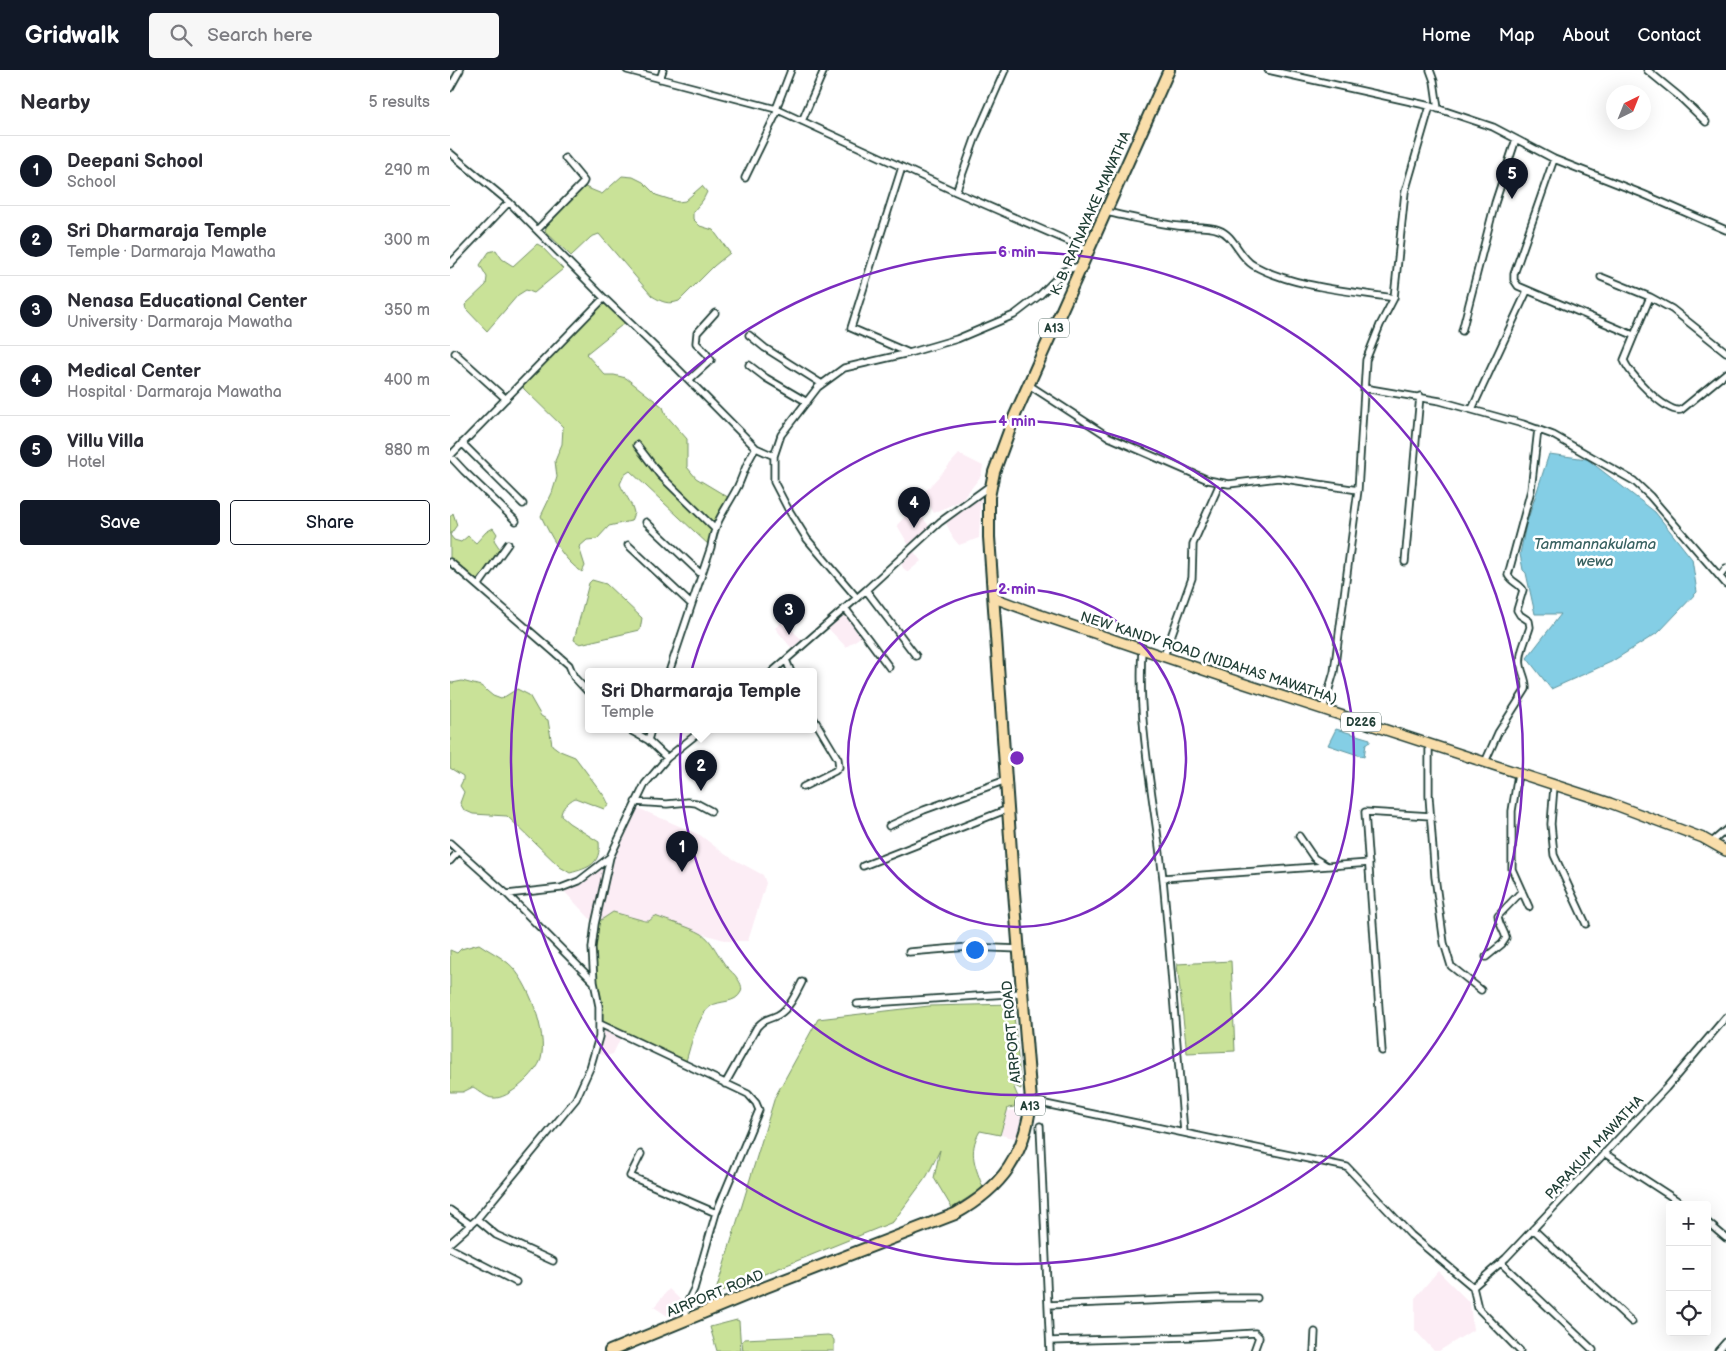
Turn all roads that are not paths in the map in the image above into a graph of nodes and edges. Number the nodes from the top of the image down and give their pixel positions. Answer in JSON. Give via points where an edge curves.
{"nodes":[{"id":1,"x":460,"y":70,"type":"edge"},
{"id":2,"x":627,"y":70,"type":"edge"},
{"id":3,"x":663,"y":70,"type":"edge"},
{"id":4,"x":791,"y":70,"type":"edge"},
{"id":5,"x":824,"y":70,"type":"edge"},
{"id":6,"x":1005,"y":70,"type":"edge"},
{"id":7,"x":1169,"y":70,"type":"edge"},
{"id":8,"x":1268,"y":70,"type":"edge"},
{"id":9,"x":1430,"y":70,"type":"edge"},
{"id":10,"x":1647,"y":70,"type":"edge"},
{"id":11,"x":660,"y":79,"type":"junction"},
{"id":12,"x":450,"y":88,"type":"edge"},
{"id":13,"x":1430,"y":106,"type":"junction"},
{"id":14,"x":1438,"y":109,"type":"junction"},
{"id":15,"x":777,"y":110,"type":"junction"},
{"id":16,"x":802,"y":121,"type":"junction"},
{"id":17,"x":1706,"y":122,"type":"dead end"},
{"id":18,"x":1516,"y":139,"type":"junction"},
{"id":19,"x":450,"y":153,"type":"edge"},
{"id":20,"x":565,"y":158,"type":"dead end"},
{"id":21,"x":1554,"y":158,"type":"junction"},
{"id":22,"x":902,"y":167,"type":"junction"},
{"id":23,"x":745,"y":178,"type":"dead end"},
{"id":24,"x":956,"y":192,"type":"junction"},
{"id":25,"x":509,"y":202,"type":"junction"},
{"id":26,"x":1106,"y":212,"type":"junction"},
{"id":27,"x":537,"y":230,"type":"junction"},
{"id":28,"x":1726,"y":230,"type":"edge"},
{"id":29,"x":1089,"y":250,"type":"junction"},
{"id":30,"x":450,"y":264,"type":"edge"},
{"id":31,"x":1083,"y":264,"type":"junction"},
{"id":32,"x":1601,"y":277,"type":"dead end"},
{"id":33,"x":1527,"y":291,"type":"junction"},
{"id":34,"x":1650,"y":297,"type":"junction"},
{"id":35,"x":604,"y":298,"type":"junction"},
{"id":36,"x":1394,"y":298,"type":"junction"},
{"id":37,"x":715,"y":313,"type":"dead end"},
{"id":38,"x":1462,"y":331,"type":"dead end"},
{"id":39,"x":749,"y":335,"type":"dead end"},
{"id":40,"x":1633,"y":335,"type":"junction"},
{"id":41,"x":455,"y":352,"type":"dead end"},
{"id":42,"x":1726,"y":352,"type":"edge"},
{"id":43,"x":909,"y":353,"type":"junction"},
{"id":44,"x":749,"y":365,"type":"dead end"},
{"id":45,"x":1726,"y":373,"type":"edge"},
{"id":46,"x":689,"y":380,"type":"junction"},
{"id":47,"x":822,"y":384,"type":"junction"},
{"id":48,"x":1028,"y":385,"type":"junction"},
{"id":49,"x":1364,"y":388,"type":"junction"},
{"id":50,"x":1420,"y":396,"type":"junction"},
{"id":51,"x":506,"y":398,"type":"junction"},
{"id":52,"x":807,"y":402,"type":"junction"},
{"id":53,"x":1472,"y":409,"type":"junction"},
{"id":54,"x":1538,"y":429,"type":"junction"},
{"id":55,"x":462,"y":443,"type":"junction"},
{"id":56,"x":637,"y":445,"type":"dead end"},
{"id":57,"x":756,"y":448,"type":"junction"},
{"id":58,"x":450,"y":456,"type":"edge"},
{"id":59,"x":774,"y":456,"type":"junction"},
{"id":60,"x":1220,"y":483,"type":"junction"},
{"id":61,"x":991,"y":485,"type":"junction"},
{"id":62,"x":1358,"y":490,"type":"junction"},
{"id":63,"x":523,"y":504,"type":"dead end"},
{"id":64,"x":516,"y":521,"type":"dead end"},
{"id":65,"x":646,"y":522,"type":"dead end"},
{"id":66,"x":714,"y":528,"type":"junction"},
{"id":67,"x":508,"y":544,"type":"dead end"},
{"id":68,"x":628,"y":545,"type":"dead end"},
{"id":69,"x":450,"y":562,"type":"edge"},
{"id":70,"x":1405,"y":562,"type":"dead end"},
{"id":71,"x":1726,"y":568,"type":"edge"},
{"id":72,"x":701,"y":574,"type":"junction"},
{"id":73,"x":1720,"y":576,"type":"junction"},
{"id":74,"x":1726,"y":584,"type":"edge"},
{"id":75,"x":478,"y":586,"type":"junction"},
{"id":76,"x":866,"y":590,"type":"junction"},
{"id":77,"x":857,"y":598,"type":"junction"},
{"id":78,"x":994,"y":598,"type":"junction"},
{"id":79,"x":691,"y":604,"type":"junction"},
{"id":80,"x":845,"y":608,"type":"junction"},
{"id":81,"x":1142,"y":649,"type":"junction"},
{"id":82,"x":916,"y":656,"type":"dead end"},
{"id":83,"x":1164,"y":656,"type":"junction"},
{"id":84,"x":786,"y":660,"type":"junction"},
{"id":85,"x":888,"y":666,"type":"dead end"},
{"id":86,"x":670,"y":668,"type":"edge"},
{"id":87,"x":777,"y":668,"type":"edge"},
{"id":88,"x":789,"y":668,"type":"edge"},
{"id":89,"x":585,"y":689,"type":"edge"},
{"id":90,"x":1323,"y":709,"type":"junction"},
{"id":91,"x":817,"y":724,"type":"edge"},
{"id":92,"x":635,"y":733,"type":"edge"},
{"id":93,"x":650,"y":733,"type":"edge"},
{"id":94,"x":698,"y":733,"type":"edge"},
{"id":95,"x":648,"y":740,"type":"junction"},
{"id":96,"x":1428,"y":744,"type":"junction"},
{"id":97,"x":667,"y":758,"type":"junction"},
{"id":98,"x":1485,"y":762,"type":"junction"},
{"id":99,"x":1518,"y":774,"type":"junction"},
{"id":100,"x":1006,"y":780,"type":"junction"},
{"id":101,"x":1554,"y":786,"type":"junction"},
{"id":102,"x":803,"y":787,"type":"dead end"},
{"id":103,"x":635,"y":802,"type":"junction"},
{"id":104,"x":1008,"y":809,"type":"junction"},
{"id":105,"x":711,"y":811,"type":"dead end"},
{"id":106,"x":1432,"y":816,"type":"junction"},
{"id":107,"x":889,"y":826,"type":"dead end"},
{"id":108,"x":1726,"y":830,"type":"edge"},
{"id":109,"x":1300,"y":836,"type":"dead end"},
{"id":110,"x":1712,"y":842,"type":"junction"},
{"id":111,"x":450,"y":843,"type":"edge"},
{"id":112,"x":459,"y":851,"type":"junction"},
{"id":113,"x":1726,"y":851,"type":"edge"},
{"id":114,"x":610,"y":858,"type":"junction"},
{"id":115,"x":450,"y":861,"type":"edge"},
{"id":116,"x":1369,"y":863,"type":"junction"},
{"id":117,"x":862,"y":866,"type":"dead end"},
{"id":118,"x":1327,"y":866,"type":"junction"},
{"id":119,"x":1163,"y":878,"type":"junction"},
{"id":120,"x":1522,"y":891,"type":"junction"},
{"id":121,"x":507,"y":894,"type":"junction"},
{"id":122,"x":1529,"y":907,"type":"dead end"},
{"id":123,"x":1586,"y":924,"type":"dead end"},
{"id":124,"x":1019,"y":949,"type":"junction"},
{"id":125,"x":909,"y":952,"type":"dead end"},
{"id":126,"x":1486,"y":957,"type":"dead end"},
{"id":127,"x":594,"y":982,"type":"junction"},
{"id":128,"x":802,"y":982,"type":"dead end"},
{"id":129,"x":1481,"y":990,"type":"dead end"},
{"id":130,"x":1022,"y":993,"type":"junction"},
{"id":131,"x":857,"y":1004,"type":"dead end"},
{"id":132,"x":1726,"y":1017,"type":"edge"},
{"id":133,"x":600,"y":1024,"type":"junction"},
{"id":134,"x":1382,"y":1051,"type":"dead end"},
{"id":135,"x":725,"y":1084,"type":"junction"},
{"id":136,"x":1031,"y":1101,"type":"junction"},
{"id":137,"x":1040,"y":1126,"type":"dead end"},
{"id":138,"x":1184,"y":1132,"type":"junction"},
{"id":139,"x":1604,"y":1153,"type":"junction"},
{"id":140,"x":641,"y":1154,"type":"dead end"},
{"id":141,"x":1678,"y":1201,"type":"edge"},
{"id":142,"x":450,"y":1210,"type":"edge"},
{"id":143,"x":716,"y":1213,"type":"junction"},
{"id":144,"x":477,"y":1219,"type":"junction"},
{"id":145,"x":471,"y":1224,"type":"junction"},
{"id":146,"x":1711,"y":1225,"type":"edge"},
{"id":147,"x":1533,"y":1230,"type":"junction"},
{"id":148,"x":1726,"y":1238,"type":"edge"},
{"id":149,"x":450,"y":1243,"type":"edge"},
{"id":150,"x":450,"y":1248,"type":"edge"},
{"id":151,"x":553,"y":1260,"type":"dead end"},
{"id":152,"x":1501,"y":1263,"type":"junction"},
{"id":153,"x":516,"y":1282,"type":"dead end"},
{"id":154,"x":1473,"y":1288,"type":"junction"},
{"id":155,"x":1257,"y":1298,"type":"dead end"},
{"id":156,"x":1048,"y":1305,"type":"junction"},
{"id":157,"x":686,"y":1320,"type":"junction"},
{"id":158,"x":1632,"y":1322,"type":"dead end"},
{"id":159,"x":1315,"y":1332,"type":"dead end"},
{"id":160,"x":1050,"y":1341,"type":"junction"},
{"id":161,"x":1726,"y":1342,"type":"edge"},
{"id":162,"x":1593,"y":1350,"type":"edge"},
{"id":163,"x":610,"y":1351,"type":"edge"},
{"id":164,"x":1050,"y":1351,"type":"edge"},
{"id":165,"x":1254,"y":1351,"type":"edge"},
{"id":166,"x":1314,"y":1351,"type":"edge"},
{"id":167,"x":1520,"y":1351,"type":"edge"},
{"id":168,"x":1718,"y":1351,"type":"edge"}],
"edges":[{"from":1,"to":12,"type":"street"},
{"from":2,"to":11,"type":"street"},
{"from":3,"to":11,"type":"street"},
{"from":4,"to":15,"type":"street"},
{"from":5,"to":16,"type":"street"},
{"from":6,"to":24,"type":"street"},
{"from":7,"to":26,"type":"highway","name":"K. B. RATNAYAKE MAWATHA","number":"A13"},
{"from":8,"to":13,"type":"street"},
{"from":9,"to":14,"type":"street"},
{"from":10,"to":17,"type":"street"},
{"from":11,"to":15,"type":"street"},
{"from":13,"to":14,"type":"street"},
{"from":13,"to":36,"type":"street","via":[[1405,192]]},
{"from":14,"to":18,"type":"street","via":[[1494,127]]},
{"from":15,"to":16,"type":"street"},
{"from":15,"to":23,"type":"street"},
{"from":16,"to":22,"type":"street"},
{"from":18,"to":21,"type":"street"},
{"from":18,"to":38,"type":"street","via":[[1495,203]]},
{"from":19,"to":25,"type":"street"},
{"from":20,"to":27,"type":"street","via":[[584,183]]},
{"from":21,"to":28,"type":"street"},
{"from":21,"to":33,"type":"street","via":[[1514,274],[1518,286]]},
{"from":22,"to":24,"type":"street"},
{"from":22,"to":43,"type":"street","via":[[851,328]]},
{"from":24,"to":29,"type":"street"},
{"from":25,"to":27,"type":"street"},
{"from":25,"to":30,"type":"street"},
{"from":26,"to":29,"type":"highway","name":"K. B. RATNAYAKE MAWATHA","number":"A13"},
{"from":26,"to":36,"type":"street","via":[[1178,226],[1217,228],[1246,260],[1275,275]]},
{"from":27,"to":35,"type":"street"},
{"from":29,"to":31,"type":"highway","name":"K. B. RATNAYAKE MAWATHA","number":"A13"},
{"from":31,"to":43,"type":"street","via":[[1064,271],[1014,315],[957,339]]},
{"from":31,"to":48,"type":"highway","name":"K. B. RATNAYAKE MAWATHA","number":"A13"},
{"from":32,"to":34,"type":"street"},
{"from":33,"to":40,"type":"street"},
{"from":33,"to":53,"type":"street"},
{"from":34,"to":40,"type":"street"},
{"from":34,"to":42,"type":"street","via":[[1672,309]]},
{"from":35,"to":46,"type":"street"},
{"from":35,"to":51,"type":"street"},
{"from":36,"to":49,"type":"street","via":[[1372,341],[1366,360]]},
{"from":37,"to":46,"type":"street","via":[[697,333],[696,343],[710,360]]},
{"from":39,"to":47,"type":"street"},
{"from":40,"to":45,"type":"street","via":[[1624,360],[1626,366],[1659,401],[1676,412]]},
{"from":41,"to":51,"type":"street"},
{"from":43,"to":47,"type":"street","via":[[844,368]]},
{"from":44,"to":52,"type":"street"},
{"from":46,"to":57,"type":"street"},
{"from":47,"to":52,"type":"street"},
{"from":48,"to":60,"type":"street","via":[[1109,438]]},
{"from":48,"to":61,"type":"highway","name":"K. B. RATNAYAKE MAWATHA","number":"A13"},
{"from":49,"to":50,"type":"street"},
{"from":49,"to":62,"type":"street"},
{"from":50,"to":53,"type":"street"},
{"from":50,"to":70,"type":"street"},
{"from":51,"to":55,"type":"street"},
{"from":52,"to":59,"type":"street","via":[[782,436]]},
{"from":53,"to":54,"type":"street"},
{"from":54,"to":73,"type":"street","via":[[1634,481]]},
{"from":54,"to":98,"type":"street","via":[[1531,490],[1508,574],[1523,590],[1517,610],[1529,621],[1520,660],[1527,683]]},
{"from":55,"to":58,"type":"street"},
{"from":55,"to":63,"type":"street"},
{"from":56,"to":66,"type":"street","via":[[660,475]]},
{"from":57,"to":59,"type":"street"},
{"from":57,"to":66,"type":"street"},
{"from":58,"to":64,"type":"street"},
{"from":59,"to":77,"type":"street","via":[[774,482],[787,507],[807,539]]},
{"from":60,"to":62,"type":"street","via":[[1278,478]]},
{"from":60,"to":83,"type":"street","via":[[1193,544],[1192,578]]},
{"from":61,"to":76,"type":"street","via":[[940,522]]},
{"from":61,"to":78,"type":"highway","name":"K. B. RATNAYAKE MAWATHA","number":"A13","via":[[988,523]]},
{"from":62,"to":90,"type":"street","via":[[1334,672]]},
{"from":65,"to":72,"type":"street"},
{"from":66,"to":72,"type":"street"},
{"from":67,"to":75,"type":"street"},
{"from":68,"to":79,"type":"street"},
{"from":69,"to":75,"type":"street"},
{"from":71,"to":73,"type":"street"},
{"from":72,"to":79,"type":"street"},
{"from":73,"to":74,"type":"street"},
{"from":75,"to":89,"type":"street","via":[[569,665],[574,677]]},
{"from":76,"to":77,"type":"street"},
{"from":76,"to":82,"type":"street"},
{"from":77,"to":80,"type":"street"},
{"from":78,"to":81,"type":"main road","name":"NEW KANDY ROAD (NIDAHAS MAWATHA)","number":"D226"},
{"from":78,"to":100,"type":"highway","name":"AIRPORT ROAD","number":"A13"},
{"from":79,"to":86,"type":"street"},
{"from":80,"to":84,"type":"street"},
{"from":80,"to":85,"type":"street"},
{"from":81,"to":83,"type":"main road","name":"NEW KANDY ROAD (NIDAHAS MAWATHA)","number":"D226"},
{"from":81,"to":119,"type":"street","via":[[1145,744]]},
{"from":83,"to":90,"type":"main road","name":"NEW KANDY ROAD (NIDAHAS MAWATHA)","number":"D226"},
{"from":84,"to":87,"type":"street"},
{"from":84,"to":88,"type":"street"},
{"from":90,"to":96,"type":"main road","name":"NEW KANDY ROAD (NIDAHAS MAWATHA)","number":"D226"},
{"from":91,"to":102,"type":"street","via":[[838,759],[839,767]]},
{"from":92,"to":95,"type":"street"},
{"from":93,"to":95,"type":"street"},
{"from":94,"to":97,"type":"street"},
{"from":95,"to":97,"type":"street"},
{"from":96,"to":98,"type":"main road","name":"NEW KANDY ROAD (NIDAHAS MAWATHA)","number":"D226"},
{"from":96,"to":106,"type":"street"},
{"from":97,"to":103,"type":"street"},
{"from":98,"to":99,"type":"main road","name":"NEW KANDY ROAD (NIDAHAS MAWATHA)","number":"D226"},
{"from":99,"to":101,"type":"main road","name":"NEW KANDY ROAD (NIDAHAS MAWATHA)","number":"D226"},
{"from":99,"to":120,"type":"street","via":[[1512,810],[1512,869]]},
{"from":100,"to":104,"type":"highway","name":"AIRPORT ROAD","number":"A13"},
{"from":100,"to":107,"type":"street"},
{"from":101,"to":110,"type":"main road","name":"NEW KANDY ROAD (NIDAHAS MAWATHA)","number":"D226"},
{"from":101,"to":123,"type":"street","via":[[1551,824],[1554,854]]},
{"from":103,"to":105,"type":"street","via":[[688,802]]},
{"from":103,"to":114,"type":"street"},
{"from":104,"to":117,"type":"street"},
{"from":104,"to":124,"type":"highway","name":"AIRPORT ROAD","number":"A13"},
{"from":106,"to":116,"type":"street","via":[[1365,812]]},
{"from":106,"to":129,"type":"street","via":[[1435,877],[1444,943],[1451,966]]},
{"from":108,"to":110,"type":"street"},
{"from":109,"to":118,"type":"street","via":[[1314,858]]},
{"from":110,"to":113,"type":"main road","name":"NEW KANDY ROAD (NIDAHAS MAWATHA)","number":"D226"},
{"from":111,"to":112,"type":"street"},
{"from":112,"to":115,"type":"street"},
{"from":112,"to":121,"type":"street"},
{"from":114,"to":121,"type":"street","via":[[579,881],[561,888]]},
{"from":114,"to":127,"type":"street","via":[[594,932]]},
{"from":116,"to":118,"type":"street"},
{"from":116,"to":134,"type":"street"},
{"from":118,"to":119,"type":"street"},
{"from":119,"to":138,"type":"street"},
{"from":120,"to":122,"type":"street"},
{"from":120,"to":126,"type":"street","via":[[1498,916],[1506,938]]},
{"from":121,"to":127,"type":"street"},
{"from":124,"to":125,"type":"street","via":[[969,947]]},
{"from":124,"to":130,"type":"highway","name":"AIRPORT ROAD","number":"A13"},
{"from":127,"to":133,"type":"street","via":[[600,1006]]},
{"from":128,"to":135,"type":"street","via":[[784,1010],[764,1019],[757,1027]]},
{"from":130,"to":131,"type":"street"},
{"from":130,"to":136,"type":"highway","name":"AIRPORT ROAD","number":"A13"},
{"from":132,"to":139,"type":"street","name":"PARAKUM MAWATHA","via":[[1666,1088]]},
{"from":133,"to":135,"type":"street"},
{"from":133,"to":144,"type":"street","via":[[596,1052],[576,1099]]},
{"from":135,"to":143,"type":"street","via":[[748,1094],[758,1110]]},
{"from":136,"to":138,"type":"street"},
{"from":136,"to":157,"type":"highway","name":"AIRPORT ROAD","number":"A13","via":[[1023,1141],[1011,1165],[996,1184],[971,1205],[943,1220]]},
{"from":137,"to":156,"type":"street"},
{"from":138,"to":154,"type":"street","via":[[1347,1167],[1411,1235]]},
{"from":139,"to":141,"type":"street"},
{"from":139,"to":147,"type":"street","name":"PARAKUM MAWATHA"},
{"from":140,"to":143,"type":"street","via":[[630,1176]]},
{"from":142,"to":145,"type":"street"},
{"from":143,"to":157,"type":"street","via":[[694,1289],[686,1305]]},
{"from":144,"to":145,"type":"street"},
{"from":144,"to":151,"type":"street","via":[[496,1235]]},
{"from":145,"to":149,"type":"street"},
{"from":146,"to":148,"type":"street"},
{"from":147,"to":152,"type":"street","name":"PARAKUM MAWATHA"},
{"from":147,"to":158,"type":"street"},
{"from":150,"to":153,"type":"street"},
{"from":152,"to":154,"type":"street","name":"PARAKUM MAWATHA"},
{"from":152,"to":162,"type":"street"},
{"from":154,"to":167,"type":"street","via":[[1478,1308]]},
{"from":155,"to":156,"type":"street"},
{"from":156,"to":160,"type":"street"},
{"from":157,"to":163,"type":"highway","name":"AIRPORT ROAD","number":"A13"},
{"from":159,"to":166,"type":"street"},
{"from":160,"to":164,"type":"street"},
{"from":160,"to":165,"type":"street","via":[[1255,1332],[1259,1337]]},
{"from":161,"to":168,"type":"street"}]}
